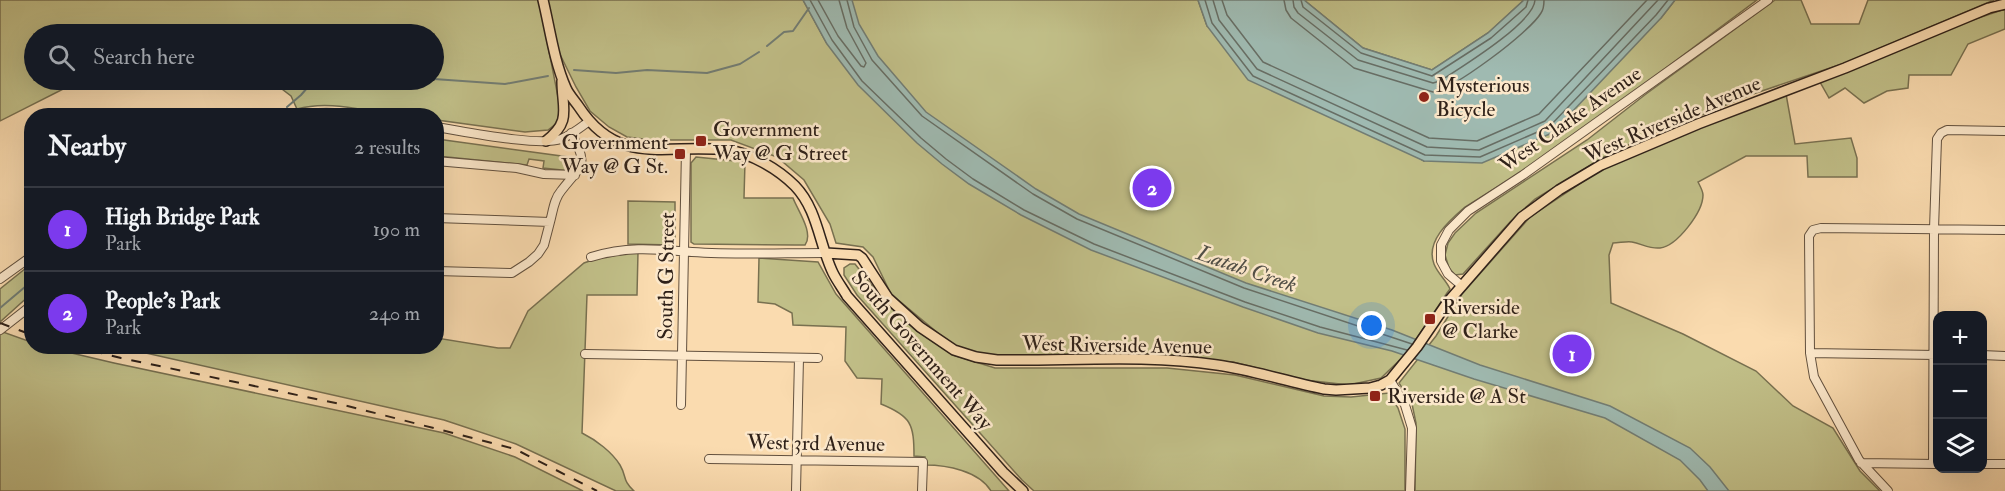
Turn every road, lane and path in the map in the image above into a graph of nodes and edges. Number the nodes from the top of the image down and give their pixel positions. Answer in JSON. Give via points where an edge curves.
{"nodes":[{"id":1,"x":543,"y":0,"type":"edge"},
{"id":2,"x":1768,"y":0,"type":"edge"},
{"id":3,"x":2005,"y":4,"type":"edge"},
{"id":4,"x":562,"y":76,"type":"junction"},
{"id":5,"x":588,"y":122,"type":"junction"},
{"id":6,"x":444,"y":128,"type":"edge"},
{"id":7,"x":2005,"y":131,"type":"edge"},
{"id":8,"x":572,"y":133,"type":"junction"},
{"id":9,"x":546,"y":141,"type":"junction"},
{"id":10,"x":686,"y":149,"type":"junction"},
{"id":11,"x":444,"y":162,"type":"edge"},
{"id":12,"x":575,"y":176,"type":"junction"},
{"id":13,"x":444,"y":218,"type":"edge"},
{"id":14,"x":550,"y":222,"type":"junction"},
{"id":15,"x":1934,"y":229,"type":"junction"},
{"id":16,"x":2005,"y":230,"type":"edge"},
{"id":17,"x":684,"y":251,"type":"junction"},
{"id":18,"x":826,"y":254,"type":"junction"},
{"id":19,"x":591,"y":257,"type":"dead end"},
{"id":20,"x":24,"y":262,"type":"edge"},
{"id":21,"x":444,"y":271,"type":"edge"},
{"id":22,"x":0,"y":279,"type":"edge"},
{"id":23,"x":1462,"y":286,"type":"junction"},
{"id":24,"x":24,"y":311,"type":"edge"},
{"id":25,"x":1935,"y":311,"type":"edge"},
{"id":26,"x":0,"y":330,"type":"edge"},
{"id":27,"x":1810,"y":353,"type":"junction"},
{"id":28,"x":585,"y":354,"type":"dead end"},
{"id":29,"x":682,"y":355,"type":"junction"},
{"id":30,"x":1933,"y":355,"type":"edge"},
{"id":31,"x":1987,"y":355,"type":"edge"},
{"id":32,"x":2005,"y":356,"type":"edge"},
{"id":33,"x":799,"y":358,"type":"junction"},
{"id":34,"x":818,"y":358,"type":"dead end"},
{"id":35,"x":1936,"y":365,"type":"edge"},
{"id":36,"x":1390,"y":380,"type":"junction"},
{"id":37,"x":681,"y":405,"type":"dead end"},
{"id":38,"x":1935,"y":419,"type":"edge"},
{"id":39,"x":709,"y":459,"type":"dead end"},
{"id":40,"x":797,"y":460,"type":"junction"},
{"id":41,"x":1861,"y":463,"type":"junction"},
{"id":42,"x":1933,"y":464,"type":"edge"},
{"id":43,"x":1987,"y":464,"type":"edge"},
{"id":44,"x":2005,"y":464,"type":"edge"},
{"id":45,"x":796,"y":491,"type":"edge"},
{"id":46,"x":922,"y":491,"type":"edge"},
{"id":47,"x":1023,"y":491,"type":"edge"},
{"id":48,"x":1410,"y":491,"type":"edge"},
{"id":49,"x":1888,"y":491,"type":"edge"}],
"edges":[{"from":1,"to":4,"type":"main road","name":"South Government Way"},
{"from":2,"to":23,"type":"street","name":"West Clarke Avenue","via":[[1468,211],[1449,230],[1441,245],[1441,261],[1448,274]]},
{"from":3,"to":23,"type":"main road","name":"West Riverside Avenue","via":[[1601,165],[1522,217]]},
{"from":4,"to":5,"type":"main road","name":"South Government Way"},
{"from":4,"to":9,"type":"main road","via":[[561,128]]},
{"from":5,"to":8,"type":"street"},
{"from":5,"to":10,"type":"main road","name":"South Government Way","via":[[603,136],[623,146]]},
{"from":6,"to":9,"type":"street"},
{"from":7,"to":15,"type":"street","via":[[1941,133],[1937,139]]},
{"from":8,"to":9,"type":"street"},
{"from":8,"to":12,"type":"street","via":[[582,158]]},
{"from":10,"to":17,"type":"street","name":"South G Street"},
{"from":10,"to":18,"type":"main road","name":"South Government Way","via":[[729,150],[778,172],[808,205]]},
{"from":11,"to":12,"type":"street"},
{"from":12,"to":14,"type":"street","via":[[556,200]]},
{"from":13,"to":14,"type":"street"},
{"from":14,"to":21,"type":"street","via":[[538,254],[512,273]]},
{"from":15,"to":16,"type":"street"},
{"from":15,"to":25,"type":"street"},
{"from":15,"to":27,"type":"street","via":[[1813,230],[1809,236],[1808,265]]},
{"from":17,"to":18,"type":"street"},
{"from":17,"to":19,"type":"street","via":[[624,249]]},
{"from":17,"to":29,"type":"street","name":"South G Street"},
{"from":18,"to":36,"type":"main road","name":"West Riverside Avenue","via":[[858,255],[903,313],[954,350],[976,357],[1214,364],[1336,390],[1370,388]]},
{"from":18,"to":47,"type":"main road","name":"South Government Way","via":[[847,296]]},
{"from":20,"to":22,"type":"street"},
{"from":23,"to":36,"type":"main road","name":"West Riverside Avenue"},
{"from":24,"to":26,"type":"street"},
{"from":27,"to":30,"type":"street"},
{"from":27,"to":41,"type":"street","via":[[1814,377]]},
{"from":28,"to":29,"type":"street"},
{"from":29,"to":33,"type":"street"},
{"from":29,"to":37,"type":"street","name":"South G Street"},
{"from":31,"to":32,"type":"street"},
{"from":33,"to":34,"type":"street"},
{"from":33,"to":40,"type":"street"},
{"from":35,"to":38,"type":"street"},
{"from":36,"to":48,"type":"street","via":[[1405,405],[1412,428]]},
{"from":39,"to":40,"type":"street","name":"West 3rd Avenue"},
{"from":40,"to":45,"type":"street"},
{"from":40,"to":46,"type":"street","name":"West 3rd Avenue","via":[[923,462]]},
{"from":41,"to":42,"type":"street"},
{"from":41,"to":49,"type":"street"},
{"from":43,"to":44,"type":"street"}]}
